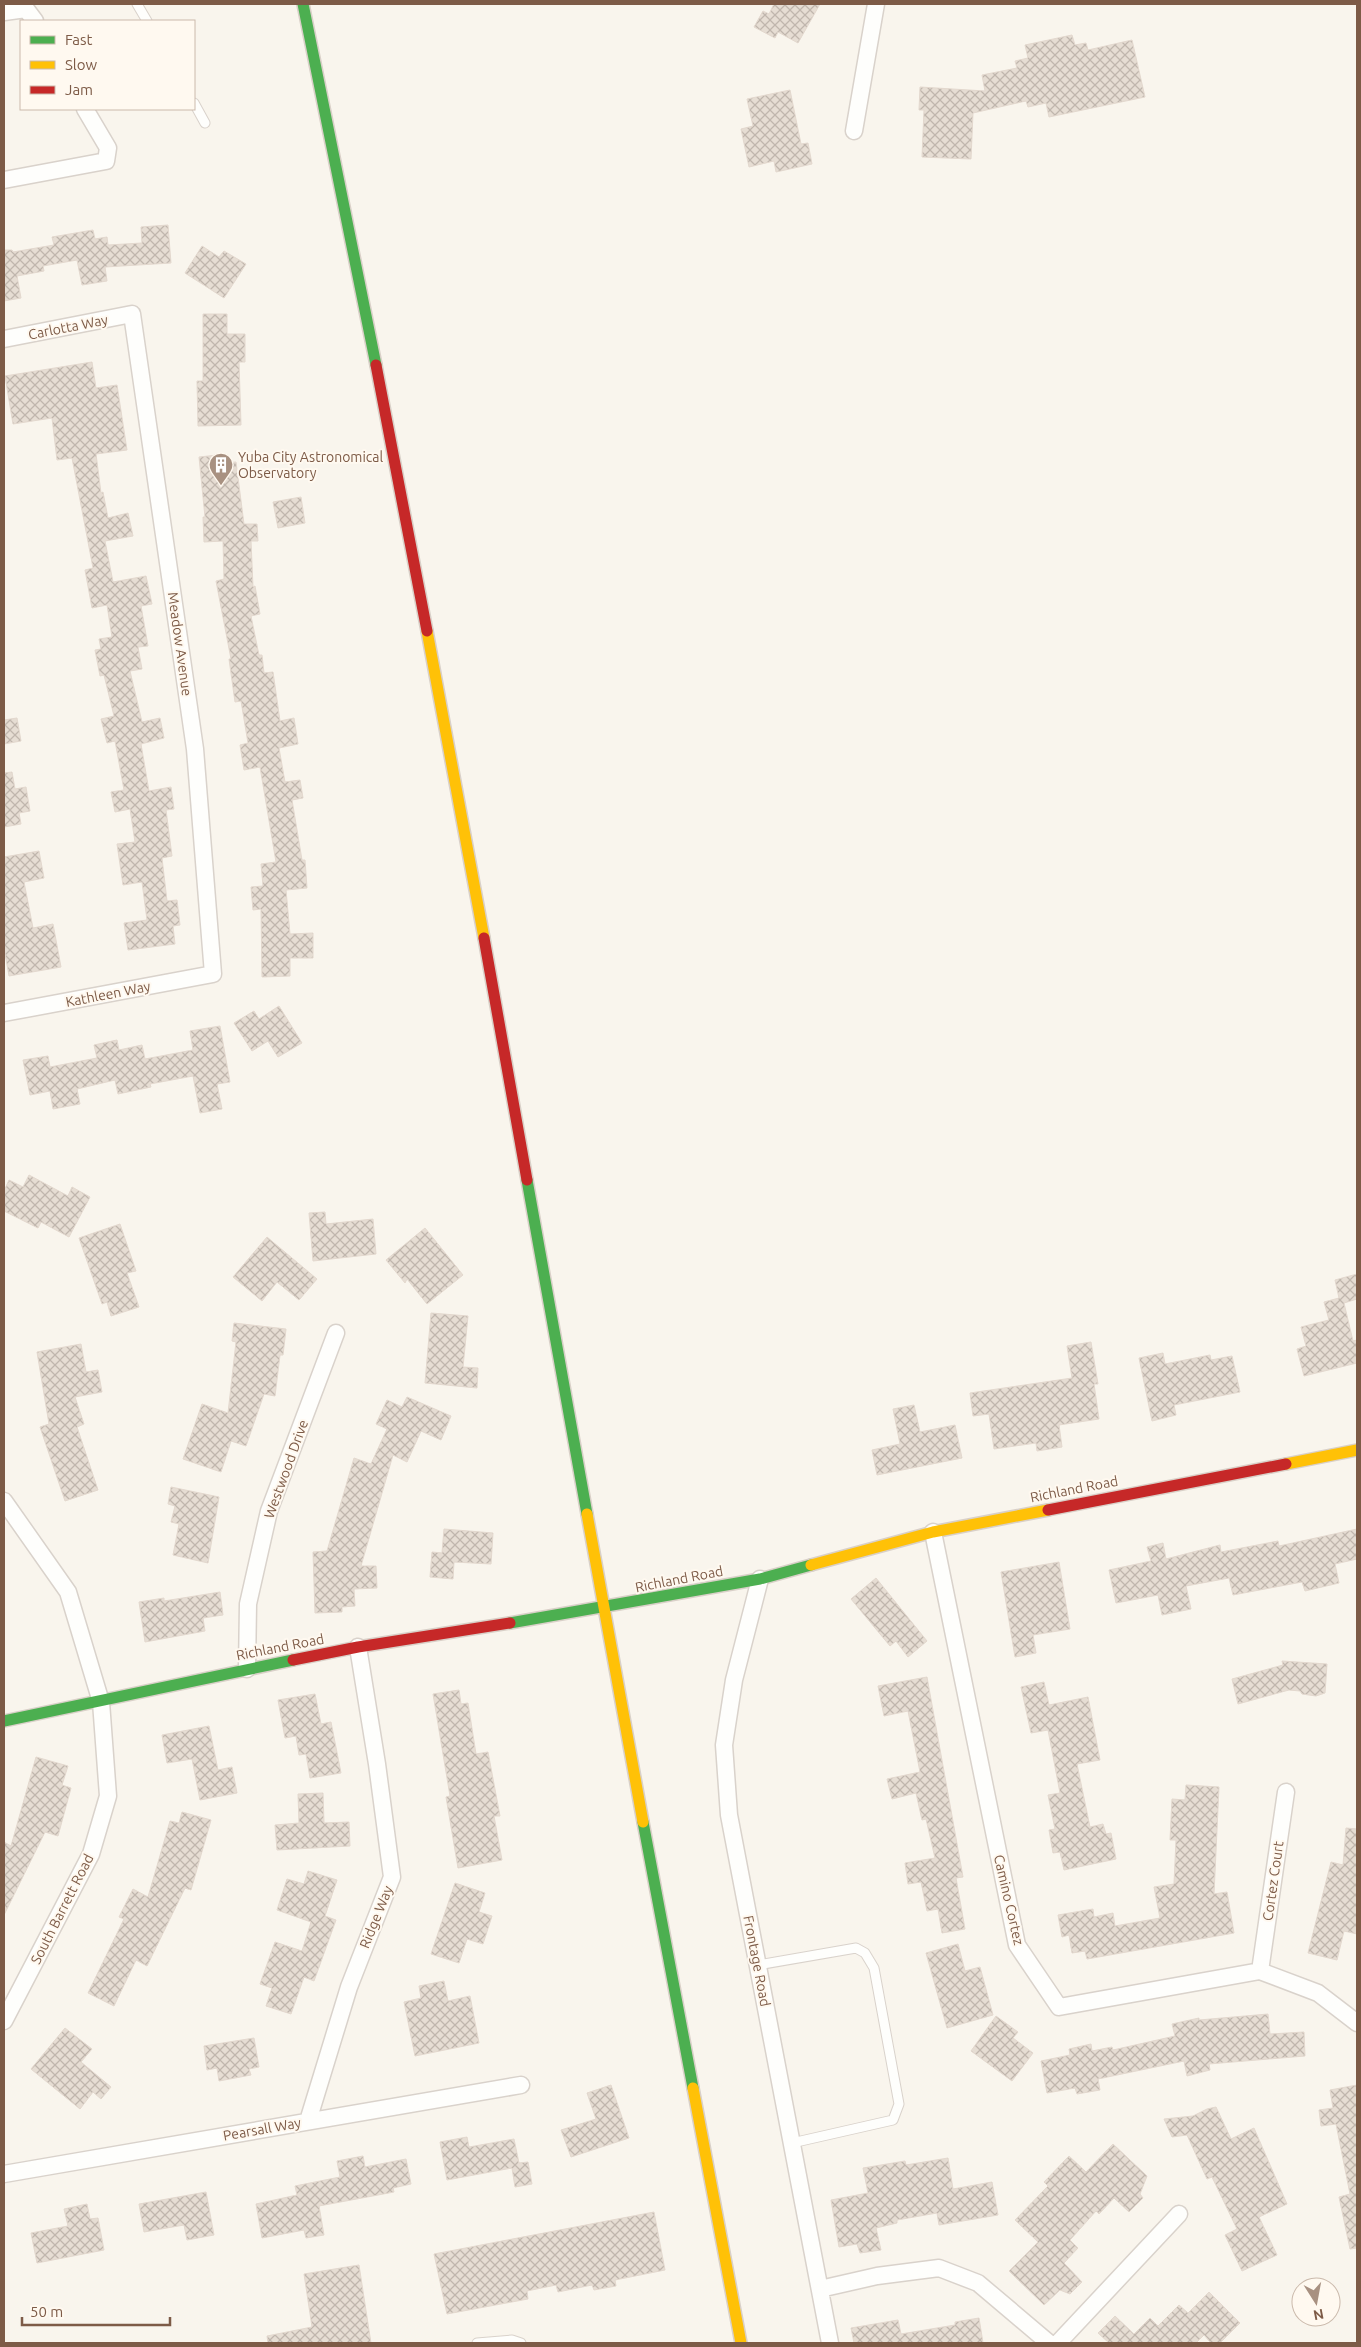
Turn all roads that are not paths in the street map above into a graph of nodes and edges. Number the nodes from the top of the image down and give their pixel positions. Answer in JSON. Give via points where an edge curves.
{"nodes":[{"id":1,"x":137,"y":4,"type":"edge"},
{"id":2,"x":303,"y":4,"type":"edge"},
{"id":3,"x":876,"y":4,"type":"edge"},
{"id":4,"x":4,"y":12,"type":"edge"},
{"id":5,"x":34,"y":20,"type":"edge"},
{"id":6,"x":146,"y":20,"type":"edge"},
{"id":7,"x":195,"y":105,"type":"edge"},
{"id":8,"x":87,"y":110,"type":"edge"},
{"id":9,"x":205,"y":123,"type":"dead end"},
{"id":10,"x":854,"y":131,"type":"dead end"},
{"id":11,"x":4,"y":180,"type":"edge"},
{"id":12,"x":132,"y":314,"type":"joint"},
{"id":13,"x":4,"y":339,"type":"edge"},
{"id":14,"x":213,"y":974,"type":"joint"},
{"id":15,"x":4,"y":1013,"type":"edge"},
{"id":16,"x":336,"y":1333,"type":"dead end"},
{"id":17,"x":1357,"y":1450,"type":"edge"},
{"id":18,"x":4,"y":1501,"type":"edge"},
{"id":19,"x":933,"y":1532,"type":"junction"},
{"id":20,"x":760,"y":1579,"type":"junction"},
{"id":21,"x":604,"y":1608,"type":"junction"},
{"id":22,"x":358,"y":1647,"type":"junction"},
{"id":23,"x":247,"y":1669,"type":"junction"},
{"id":24,"x":101,"y":1702,"type":"junction"},
{"id":25,"x":4,"y":1721,"type":"edge"},
{"id":26,"x":1286,"y":1792,"type":"dead end"},
{"id":27,"x":758,"y":1965,"type":"junction"},
{"id":28,"x":1260,"y":1971,"type":"junction"},
{"id":29,"x":4,"y":2021,"type":"edge"},
{"id":30,"x":1357,"y":2023,"type":"edge"},
{"id":31,"x":521,"y":2085,"type":"dead end"},
{"id":32,"x":308,"y":2121,"type":"junction"},
{"id":33,"x":792,"y":2143,"type":"junction"},
{"id":34,"x":4,"y":2174,"type":"edge"},
{"id":35,"x":1180,"y":2214,"type":"dead end"},
{"id":36,"x":820,"y":2289,"type":"junction"},
{"id":37,"x":477,"y":2343,"type":"edge"},
{"id":38,"x":521,"y":2343,"type":"edge"},
{"id":39,"x":741,"y":2343,"type":"edge"},
{"id":40,"x":830,"y":2343,"type":"edge"},
{"id":41,"x":1050,"y":2343,"type":"edge"},
{"id":42,"x":1058,"y":2343,"type":"edge"}],
"edges":[{"from":1,"to":6,"type":"lane"},
{"from":2,"to":21,"type":"main road","via":[[386,416]]},
{"from":3,"to":10,"type":"street"},
{"from":4,"to":5,"type":"street","via":[[26,9]]},
{"from":7,"to":9,"type":"lane"},
{"from":8,"to":11,"type":"street","via":[[108,148],[106,162]]},
{"from":12,"to":13,"type":"street","name":"Carlotta Way"},
{"from":12,"to":14,"type":"street","name":"Meadow Avenue","via":[[195,749]]},
{"from":14,"to":15,"type":"street","name":"Kathleen Way"},
{"from":16,"to":23,"type":"street","name":"Westwood Drive","via":[[269,1511],[248,1604]]},
{"from":17,"to":19,"type":"main road","name":"Richland Road"},
{"from":18,"to":24,"type":"street","name":"South Barrett Road","via":[[68,1592]]},
{"from":19,"to":20,"type":"main road","name":"Richland Road"},
{"from":19,"to":28,"type":"street","name":"Camino Cortez","via":[[1017,1945],[1059,2007]]},
{"from":20,"to":21,"type":"main road","name":"Richland Road"},
{"from":20,"to":27,"type":"street","name":"Frontage Road","via":[[734,1680],[724,1745],[729,1815]]},
{"from":21,"to":22,"type":"main road","name":"Richland Road"},
{"from":21,"to":39,"type":"main road"},
{"from":22,"to":23,"type":"main road","name":"Richland Road"},
{"from":22,"to":32,"type":"street","name":"Ridge Way","via":[[392,1877],[349,1986]]},
{"from":23,"to":24,"type":"main road","name":"Richland Road"},
{"from":24,"to":25,"type":"main road","name":"Richland Road"},
{"from":24,"to":29,"type":"street","name":"South Barrett Road","via":[[108,1796],[91,1854]]},
{"from":26,"to":28,"type":"street","name":"Cortez Court"},
{"from":27,"to":33,"type":"street","name":"Frontage Road"},
{"from":27,"to":33,"type":"lane","via":[[856,1948],[866,1953],[874,1968],[899,2104],[893,2120]]},
{"from":28,"to":30,"type":"street","via":[[1318,1993]]},
{"from":31,"to":32,"type":"street","name":"Pearsall Way"},
{"from":32,"to":34,"type":"street","name":"Pearsall Way"},
{"from":33,"to":36,"type":"street","name":"Frontage Road"},
{"from":35,"to":42,"type":"street"},
{"from":36,"to":40,"type":"street","name":"Frontage Road"},
{"from":36,"to":41,"type":"street","via":[[877,2276],[940,2268],[978,2283]]},
{"from":37,"to":38,"type":"lane","via":[[512,2340]]}]}
